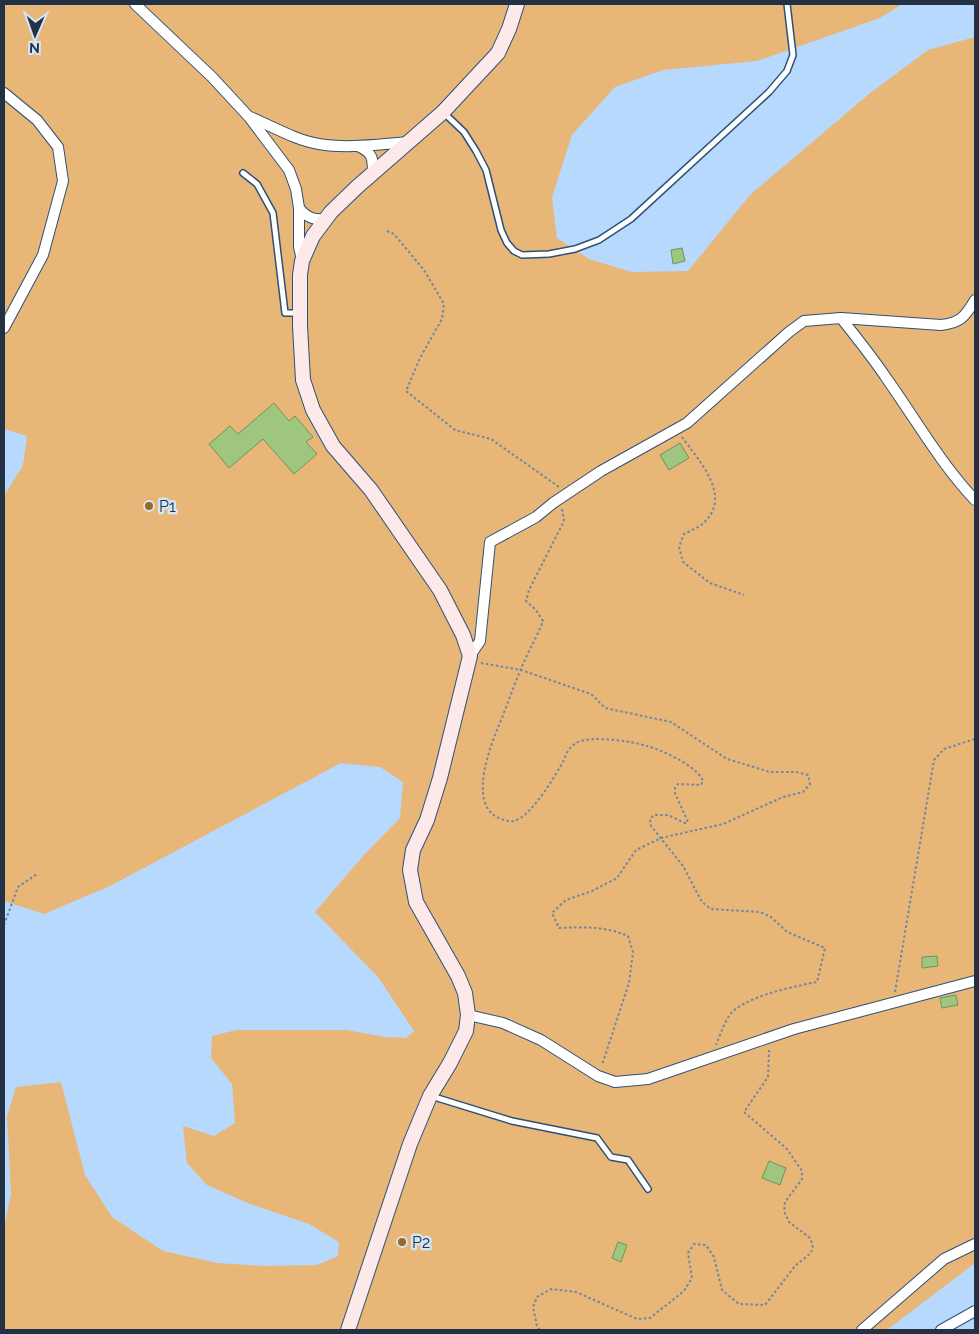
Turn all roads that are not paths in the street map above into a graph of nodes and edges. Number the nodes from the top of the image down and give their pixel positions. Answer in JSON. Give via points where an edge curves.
{"nodes":[{"id":1,"x":135,"y":4,"type":"edge"},
{"id":2,"x":517,"y":4,"type":"edge"},
{"id":3,"x":787,"y":4,"type":"edge"},
{"id":4,"x":4,"y":93,"type":"edge"},
{"id":5,"x":443,"y":112,"type":"junction"},
{"id":6,"x":249,"y":116,"type":"junction"},
{"id":7,"x":408,"y":142,"type":"junction"},
{"id":8,"x":358,"y":146,"type":"junction"},
{"id":9,"x":243,"y":172,"type":"dead end"},
{"id":10,"x":372,"y":174,"type":"junction"},
{"id":11,"x":299,"y":208,"type":"junction"},
{"id":12,"x":326,"y":219,"type":"junction"},
{"id":13,"x":302,"y":261,"type":"junction"},
{"id":14,"x":975,"y":300,"type":"edge"},
{"id":15,"x":300,"y":313,"type":"junction"},
{"id":16,"x":841,"y":318,"type":"junction"},
{"id":17,"x":4,"y":328,"type":"edge"},
{"id":18,"x":975,"y":500,"type":"edge"},
{"id":19,"x":469,"y":659,"type":"junction"},
{"id":20,"x":975,"y":981,"type":"edge"},
{"id":21,"x":468,"y":1014,"type":"junction"},
{"id":22,"x":430,"y":1096,"type":"junction"},
{"id":23,"x":648,"y":1189,"type":"dead end"},
{"id":24,"x":975,"y":1244,"type":"edge"},
{"id":25,"x":975,"y":1311,"type":"edge"},
{"id":26,"x":348,"y":1330,"type":"edge"},
{"id":27,"x":862,"y":1330,"type":"edge"},
{"id":28,"x":941,"y":1330,"type":"edge"}],
"edges":[{"from":1,"to":6,"type":"street"},
{"from":2,"to":5,"type":"street","via":[[498,53]]},
{"from":3,"to":5,"type":"lane","via":[[793,55],[787,71],[769,92],[631,219],[598,240],[575,249],[522,255],[514,250],[501,230],[486,170],[464,132]]},
{"from":4,"to":17,"type":"street","via":[[37,120],[58,147],[63,182],[43,255]]},
{"from":5,"to":7,"type":"street"},
{"from":6,"to":8,"type":"street","via":[[310,142]]},
{"from":6,"to":11,"type":"street","via":[[289,170]]},
{"from":7,"to":8,"type":"street"},
{"from":7,"to":10,"type":"street"},
{"from":8,"to":10,"type":"street","via":[[369,153],[373,163]]},
{"from":9,"to":15,"type":"lane","via":[[257,184],[273,213],[285,313]]},
{"from":10,"to":12,"type":"street"},
{"from":11,"to":12,"type":"street","via":[[307,217]]},
{"from":11,"to":13,"type":"street"},
{"from":12,"to":13,"type":"street","via":[[313,236]]},
{"from":13,"to":15,"type":"street"},
{"from":14,"to":16,"type":"street","via":[[967,314],[954,323],[941,325]]},
{"from":15,"to":19,"type":"street","via":[[303,380],[313,410],[333,446],[371,490],[440,590],[463,636]]},
{"from":16,"to":18,"type":"street"},
{"from":16,"to":19,"type":"street","via":[[804,321],[687,422],[602,471],[536,517],[490,542],[480,641]]},
{"from":19,"to":21,"type":"street","via":[[451,740],[427,820],[413,850],[410,870],[416,902],[466,993]]},
{"from":20,"to":21,"type":"street","via":[[794,1029],[648,1079],[616,1082],[598,1076],[541,1040],[503,1023]]},
{"from":21,"to":22,"type":"street","via":[[466,1032]]},
{"from":22,"to":23,"type":"lane","via":[[512,1121],[597,1138],[611,1157],[628,1160]]},
{"from":22,"to":26,"type":"street","via":[[410,1144]]},
{"from":24,"to":27,"type":"street","via":[[944,1259]]},
{"from":25,"to":28,"type":"street"}]}
